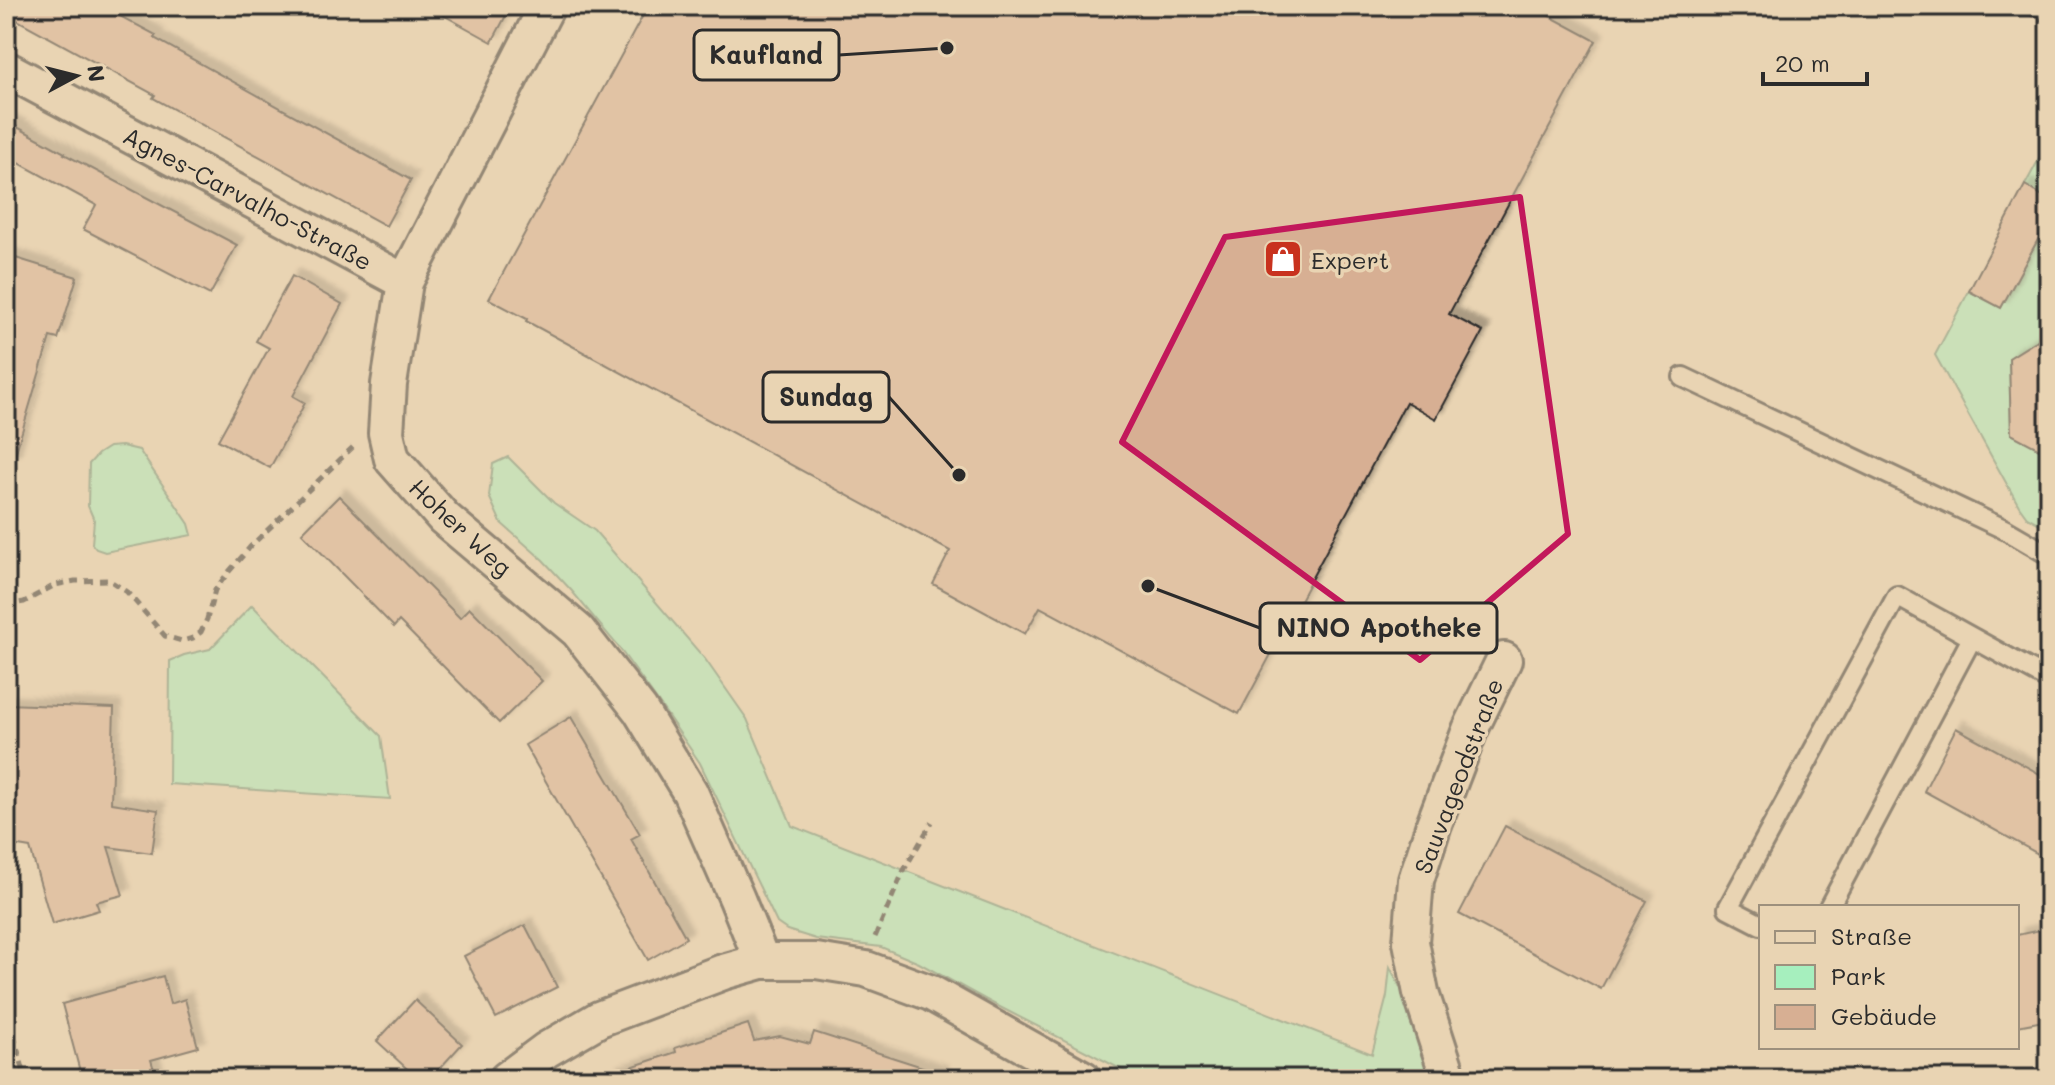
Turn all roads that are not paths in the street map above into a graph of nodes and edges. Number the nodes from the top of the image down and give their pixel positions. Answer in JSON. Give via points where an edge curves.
{"nodes":[{"id":1,"x":547,"y":6,"type":"edge"},
{"id":2,"x":6,"y":69,"type":"edge"},
{"id":3,"x":405,"y":282,"type":"junction"},
{"id":4,"x":1683,"y":377,"type":"dead end"},
{"id":5,"x":2049,"y":555,"type":"edge"},
{"id":6,"x":1972,"y":638,"type":"junction"},
{"id":7,"x":1504,"y":660,"type":"dead end"},
{"id":8,"x":2049,"y":680,"type":"edge"},
{"id":9,"x":1830,"y":905,"type":"edge"},
{"id":10,"x":1759,"y":924,"type":"edge"},
{"id":11,"x":762,"y":961,"type":"junction"},
{"id":12,"x":507,"y":1079,"type":"edge"},
{"id":13,"x":1084,"y":1079,"type":"edge"},
{"id":14,"x":1449,"y":1079,"type":"edge"}],
"edges":[{"from":1,"to":3,"type":"street","name":"Hoher Weg"},
{"from":2,"to":3,"type":"street","name":"Agnes-Carvalho-Straße"},
{"from":3,"to":11,"type":"street","name":"Hoher Weg","via":[[389,384],[386,433],[392,459],[444,518],[578,631],[640,710],[690,792]]},
{"from":4,"to":5,"type":"lane"},
{"from":6,"to":8,"type":"lane"},
{"from":6,"to":9,"type":"lane"},
{"from":6,"to":10,"type":"lane","via":[[1897,596],[1728,908]]},
{"from":7,"to":14,"type":"street","name":"Sauvageodstraße","via":[[1470,730],[1416,880],[1411,942]]},
{"from":11,"to":12,"type":"street","via":[[599,1019]]},
{"from":11,"to":13,"type":"street","via":[[816,961],[866,969],[931,993]]}]}
